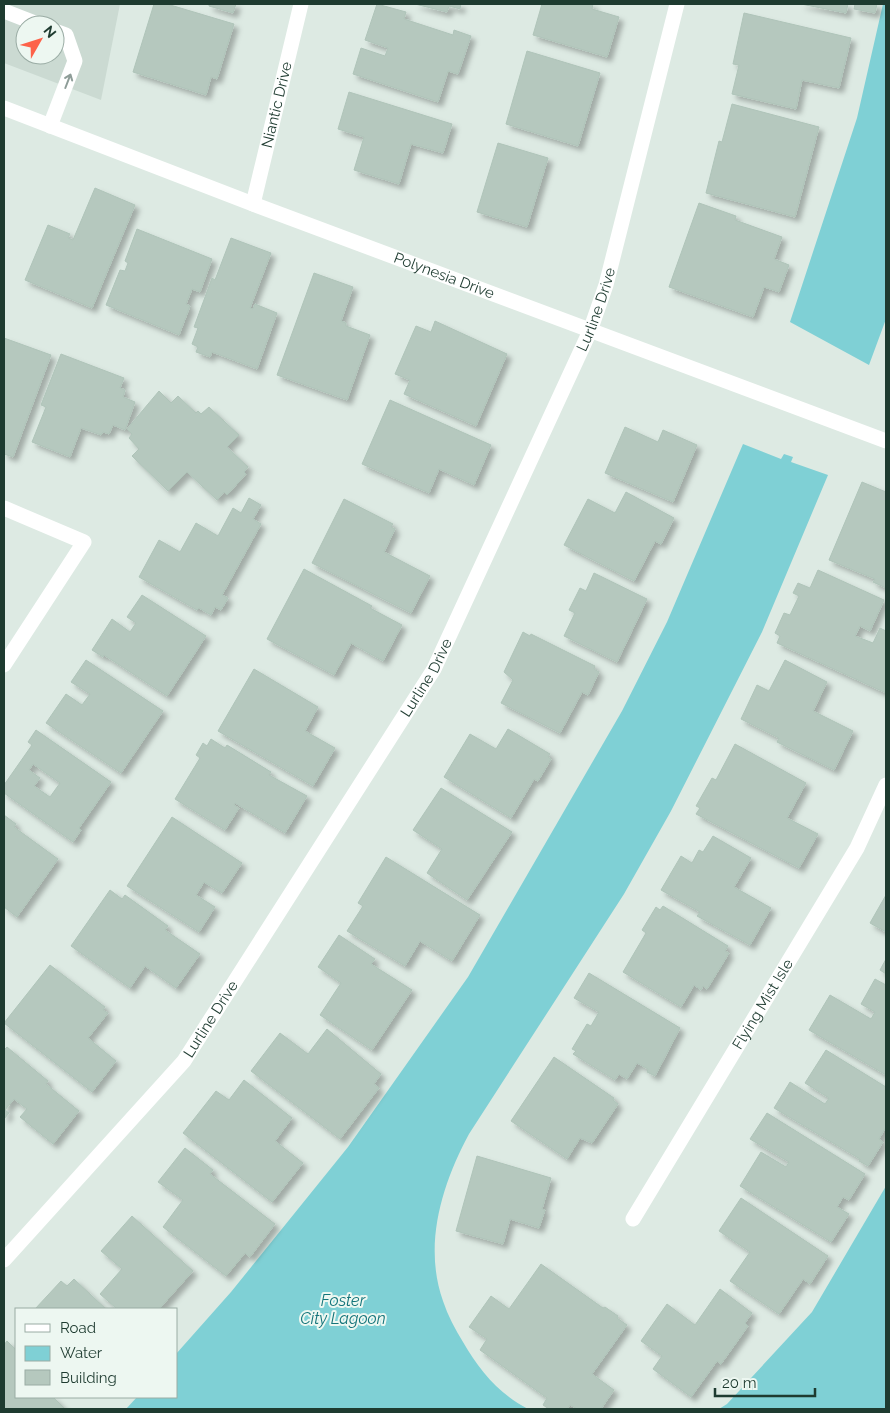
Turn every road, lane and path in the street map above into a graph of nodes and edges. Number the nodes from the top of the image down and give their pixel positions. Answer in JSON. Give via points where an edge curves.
{"nodes":[{"id":1,"x":301,"y":4,"type":"edge"},
{"id":2,"x":677,"y":4,"type":"edge"},
{"id":3,"x":65,"y":35,"type":"edge"},
{"id":4,"x":4,"y":108,"type":"edge"},
{"id":5,"x":50,"y":126,"type":"junction"},
{"id":6,"x":253,"y":204,"type":"junction"},
{"id":7,"x":590,"y":331,"type":"junction"},
{"id":8,"x":886,"y":441,"type":"edge"},
{"id":9,"x":4,"y":508,"type":"edge"},
{"id":10,"x":4,"y":666,"type":"edge"},
{"id":11,"x":886,"y":785,"type":"edge"},
{"id":12,"x":633,"y":1219,"type":"dead end"},
{"id":13,"x":4,"y":1260,"type":"edge"}],
"edges":[{"from":1,"to":6,"type":"street","name":"Niantic Drive"},
{"from":2,"to":7,"type":"street","name":"Lurline Drive","via":[[606,285]]},
{"from":5,"to":3,"type":"street","one_way":true,"via":[[75,61]]},
{"from":4,"to":5,"type":"street","name":"Polynesia Drive"},
{"from":5,"to":6,"type":"street","name":"Polynesia Drive"},
{"from":6,"to":7,"type":"street","name":"Polynesia Drive"},
{"from":7,"to":8,"type":"street","name":"Polynesia Drive"},
{"from":7,"to":13,"type":"street","name":"Lurline Drive","via":[[434,669],[184,1061]]},
{"from":9,"to":10,"type":"street","via":[[84,542]]},
{"from":11,"to":12,"type":"street","name":"Flying Mist Isle","via":[[857,848]]}]}
